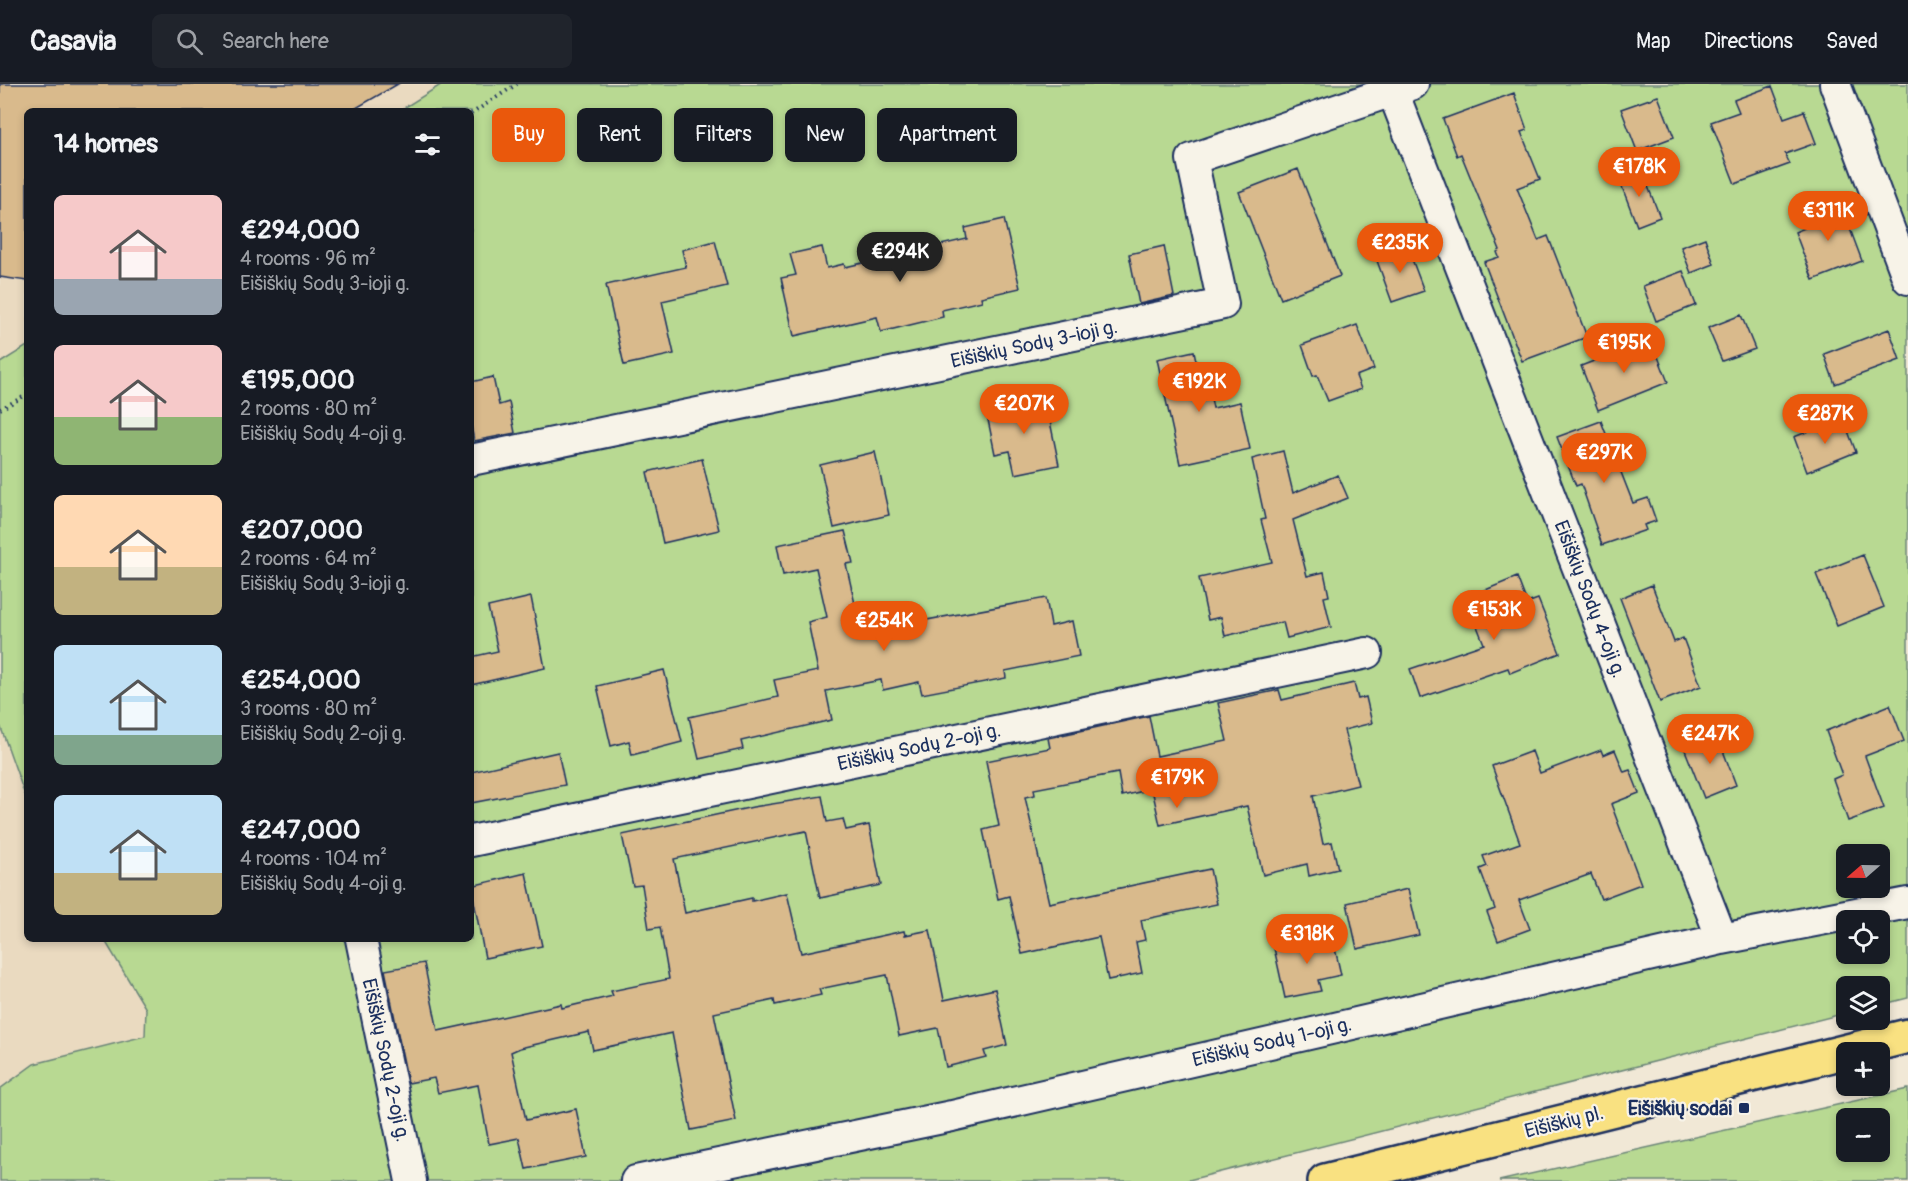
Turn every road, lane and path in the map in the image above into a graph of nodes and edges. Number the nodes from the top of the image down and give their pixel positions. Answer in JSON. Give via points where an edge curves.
{"nodes":[{"id":1,"x":517,"y":84,"type":"edge"},
{"id":2,"x":1834,"y":84,"type":"edge"},
{"id":3,"x":1403,"y":88,"type":"edge"},
{"id":4,"x":474,"y":112,"type":"edge"},
{"id":5,"x":1908,"y":279,"type":"edge"},
{"id":6,"x":24,"y":397,"type":"edge"},
{"id":7,"x":0,"y":409,"type":"edge"},
{"id":8,"x":474,"y":459,"type":"edge"},
{"id":9,"x":1367,"y":653,"type":"dead end"},
{"id":10,"x":474,"y":840,"type":"edge"},
{"id":11,"x":1908,"y":903,"type":"edge"},
{"id":12,"x":1722,"y":939,"type":"junction"},
{"id":13,"x":363,"y":942,"type":"edge"},
{"id":14,"x":1908,"y":1036,"type":"edge"},
{"id":15,"x":411,"y":1181,"type":"edge"},
{"id":16,"x":636,"y":1181,"type":"edge"},
{"id":17,"x":1325,"y":1181,"type":"edge"}],
"edges":[{"from":1,"to":4,"type":"path"},
{"from":2,"to":5,"type":"street"},
{"from":3,"to":8,"type":"street","name":"Eišiškių Sodų 3-ioji g.","via":[[1192,159],[1223,304]]},
{"from":3,"to":12,"type":"street","name":"Eišiškių Sodų 4-oji g."},
{"from":6,"to":7,"type":"path"},
{"from":9,"to":10,"type":"street","name":"Eišiškių Sodų 2-oji g."},
{"from":11,"to":12,"type":"street","name":"Eišiškių Sodų 1-oji g."},
{"from":12,"to":16,"type":"street","name":"Eišiškių Sodų 1-oji g.","via":[[952,1116]]},
{"from":13,"to":15,"type":"street","name":"Eišiškių Sodų 2-oji g."},
{"from":14,"to":17,"type":"main road","name":"Eišiškių pl."}]}
